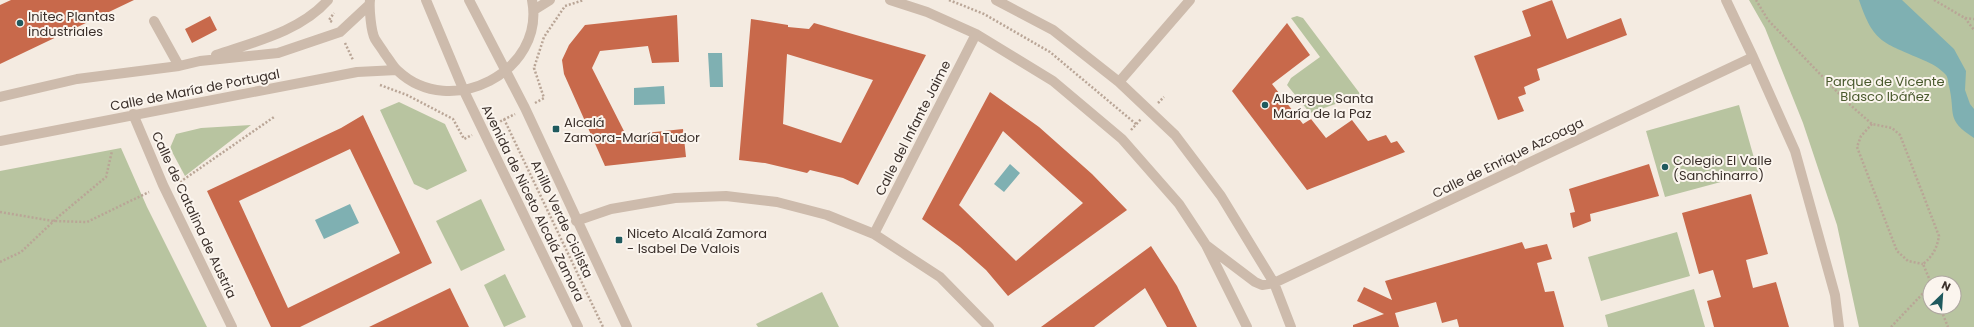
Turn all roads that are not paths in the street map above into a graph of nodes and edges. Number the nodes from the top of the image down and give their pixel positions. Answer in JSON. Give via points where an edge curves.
{"nodes":[{"id":1,"x":328,"y":0,"type":"edge"},
{"id":2,"x":426,"y":0,"type":"edge"},
{"id":3,"x":468,"y":0,"type":"edge"},
{"id":4,"x":550,"y":0,"type":"edge"},
{"id":5,"x":890,"y":0,"type":"edge"},
{"id":6,"x":996,"y":0,"type":"edge"},
{"id":7,"x":1190,"y":0,"type":"edge"},
{"id":8,"x":1726,"y":0,"type":"edge"},
{"id":9,"x":369,"y":2,"type":"edge"},
{"id":10,"x":533,"y":5,"type":"edge"},
{"id":11,"x":154,"y":21,"type":"dead end"},
{"id":12,"x":976,"y":34,"type":"junction"},
{"id":13,"x":1754,"y":57,"type":"junction"},
{"id":14,"x":200,"y":61,"type":"junction"},
{"id":15,"x":179,"y":66,"type":"junction"},
{"id":16,"x":396,"y":70,"type":"junction"},
{"id":17,"x":506,"y":71,"type":"junction"},
{"id":18,"x":1119,"y":82,"type":"junction"},
{"id":19,"x":464,"y":91,"type":"junction"},
{"id":20,"x":0,"y":97,"type":"edge"},
{"id":21,"x":133,"y":114,"type":"junction"},
{"id":22,"x":0,"y":141,"type":"edge"},
{"id":23,"x":576,"y":221,"type":"junction"},
{"id":24,"x":874,"y":234,"type":"junction"},
{"id":25,"x":1206,"y":245,"type":"junction"},
{"id":26,"x":1274,"y":283,"type":"junction"},
{"id":27,"x":232,"y":327,"type":"edge"},
{"id":28,"x":578,"y":327,"type":"edge"},
{"id":29,"x":627,"y":327,"type":"edge"},
{"id":30,"x":989,"y":327,"type":"edge"},
{"id":31,"x":1247,"y":327,"type":"edge"},
{"id":32,"x":1291,"y":327,"type":"edge"},
{"id":33,"x":1839,"y":327,"type":"edge"}],
"edges":[{"from":1,"to":14,"type":"street","via":[[321,9],[293,26]]},
{"from":2,"to":19,"type":"street","name":"Avenida de Niceto Alcalá Zamora"},
{"from":3,"to":17,"type":"street"},
{"from":4,"to":10,"type":"street"},
{"from":5,"to":12,"type":"street","via":[[927,12]]},
{"from":6,"to":18,"type":"street","via":[[1053,30]]},
{"from":7,"to":18,"type":"street"},
{"from":8,"to":13,"type":"street"},
{"from":9,"to":14,"type":"street","name":"Calle de María de Portugal","via":[[340,32],[278,53]]},
{"from":9,"to":16,"type":"street","name":"Avenida de Niceto Alcalá Zamora","via":[[374,38]]},
{"from":10,"to":17,"type":"street","name":"Avenida de Niceto Alcalá Zamora","via":[[533,23],[528,42]]},
{"from":11,"to":15,"type":"street"},
{"from":12,"to":24,"type":"street","name":"Calle del Infante Jaime"},
{"from":12,"to":25,"type":"street","via":[[1053,81],[1122,139],[1179,204]]},
{"from":13,"to":26,"type":"street","name":"Calle de Enrique Azcoaga"},
{"from":13,"to":33,"type":"street","via":[[1794,151],[1835,295]]},
{"from":14,"to":15,"type":"street","name":"Calle de María de Portugal"},
{"from":15,"to":20,"type":"street","name":"Calle de María de Portugal","via":[[77,79]]},
{"from":16,"to":19,"type":"street","name":"Avenida de Niceto Alcalá Zamora","via":[[421,86],[443,91]]},
{"from":16,"to":21,"type":"street","name":"Calle de María de Portugal","via":[[357,72]]},
{"from":17,"to":19,"type":"street","name":"Avenida de Niceto Alcalá Zamora","via":[[487,84]]},
{"from":17,"to":23,"type":"street"},
{"from":18,"to":26,"type":"street","via":[[1175,135],[1221,196]]},
{"from":19,"to":28,"type":"street","name":"Avenida de Niceto Alcalá Zamora"},
{"from":21,"to":22,"type":"street","name":"Calle de María de Portugal"},
{"from":21,"to":27,"type":"street","name":"Calle de Catalina de Austria","via":[[163,185]]},
{"from":23,"to":24,"type":"street","via":[[639,203],[676,198],[726,196],[784,204],[827,215]]},
{"from":23,"to":29,"type":"street"},
{"from":24,"to":30,"type":"street","via":[[940,277]]},
{"from":25,"to":26,"type":"street","via":[[1256,282],[1262,285]]},
{"from":25,"to":31,"type":"street"},
{"from":26,"to":32,"type":"street"}]}
